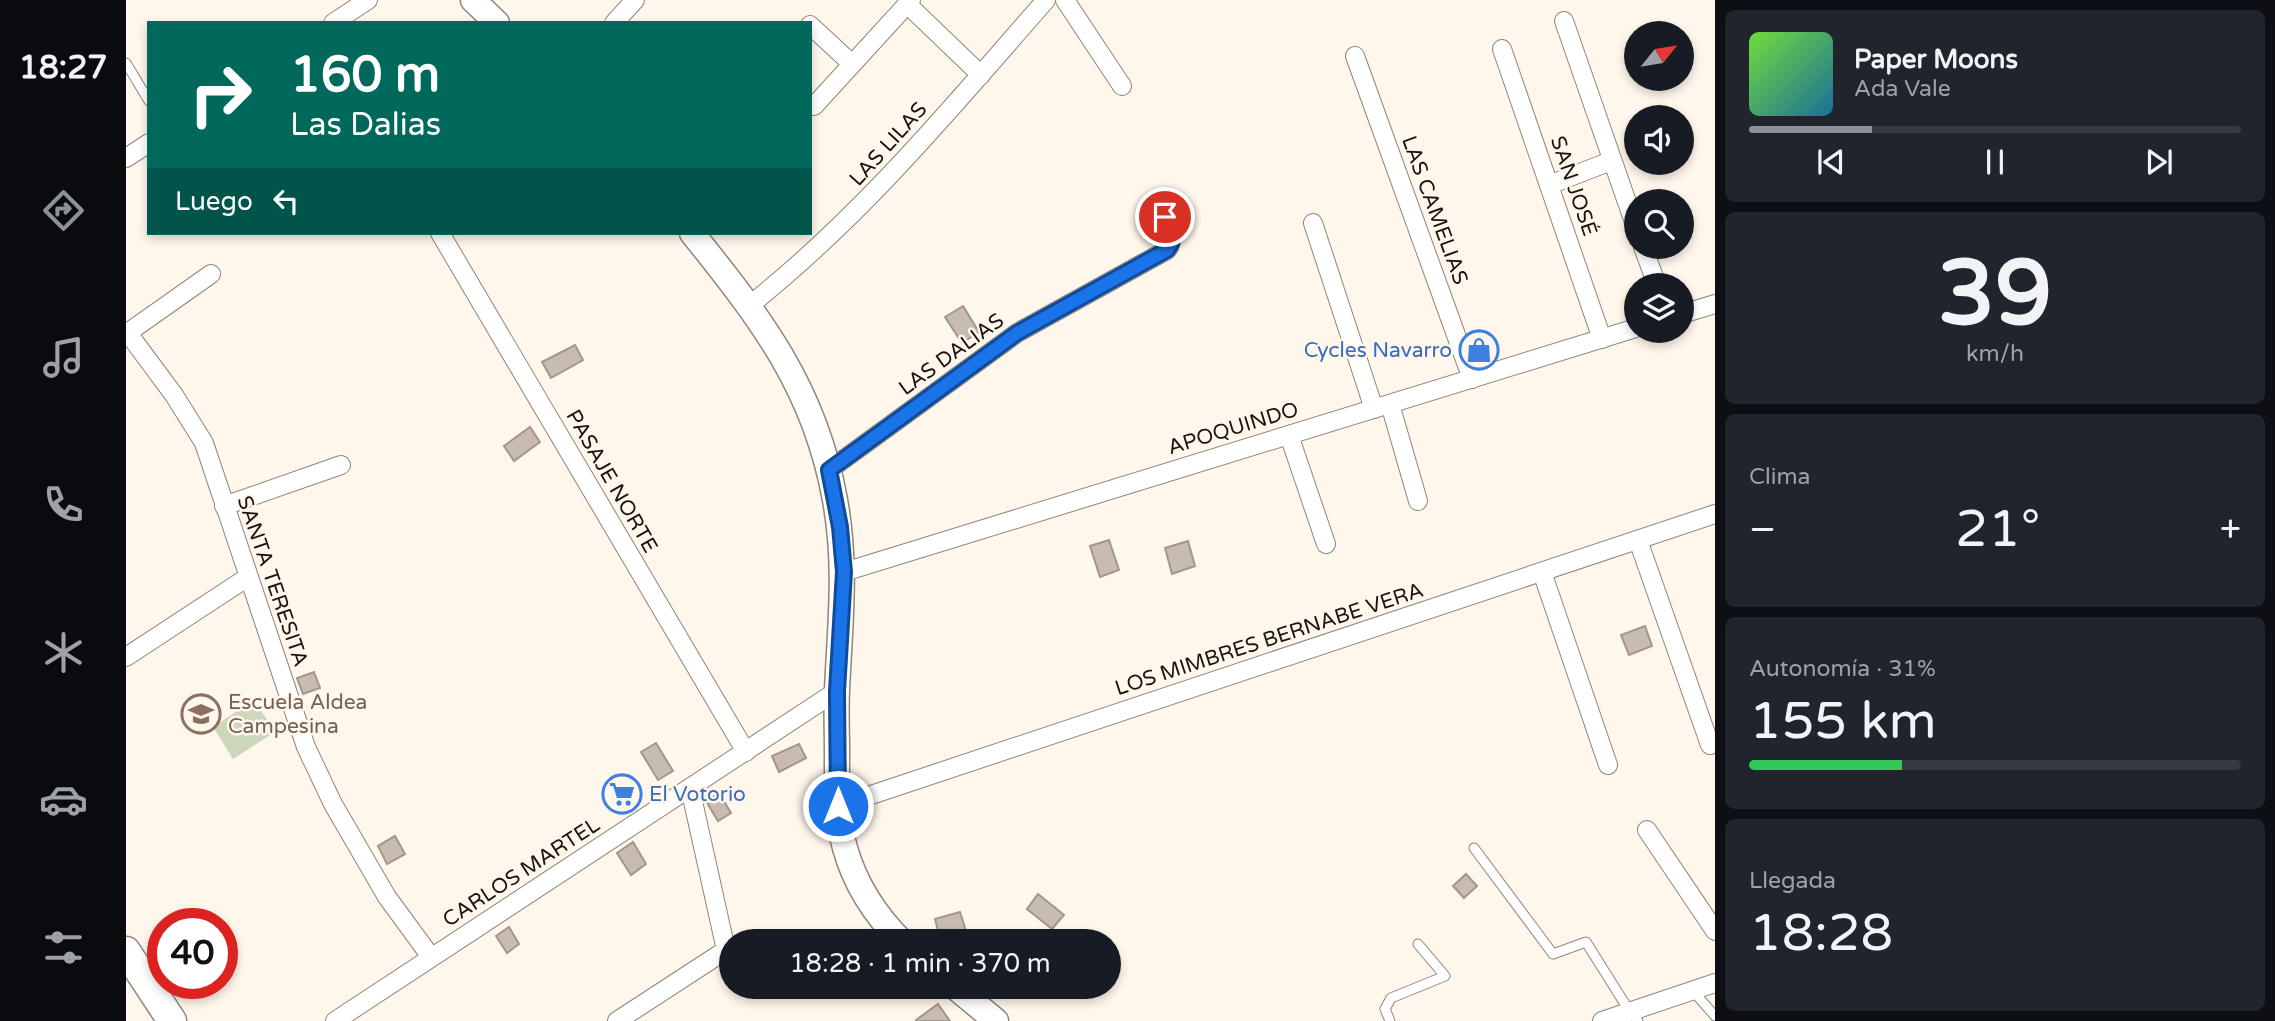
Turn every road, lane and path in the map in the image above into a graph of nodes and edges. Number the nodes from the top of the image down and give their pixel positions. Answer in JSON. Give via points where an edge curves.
{"nodes":[{"id":1,"x":368,"y":0,"type":"edge"},
{"id":2,"x":635,"y":0,"type":"edge"},
{"id":3,"x":1046,"y":0,"type":"edge"},
{"id":4,"x":1065,"y":0,"type":"edge"},
{"id":5,"x":909,"y":2,"type":"edge"},
{"id":6,"x":336,"y":21,"type":"edge"},
{"id":7,"x":616,"y":21,"type":"edge"},
{"id":8,"x":1564,"y":22,"type":"dead end"},
{"id":9,"x":812,"y":27,"type":"edge"},
{"id":10,"x":1502,"y":49,"type":"dead end"},
{"id":11,"x":1355,"y":56,"type":"dead end"},
{"id":12,"x":126,"y":63,"type":"edge"},
{"id":13,"x":852,"y":64,"type":"junction"},
{"id":14,"x":981,"y":75,"type":"junction"},
{"id":15,"x":1122,"y":86,"type":"dead end"},
{"id":16,"x":147,"y":98,"type":"edge"},
{"id":17,"x":814,"y":106,"type":"dead end"},
{"id":18,"x":147,"y":144,"type":"edge"},
{"id":19,"x":126,"y":158,"type":"edge"},
{"id":20,"x":1611,"y":161,"type":"junction"},
{"id":21,"x":1549,"y":185,"type":"junction"},
{"id":22,"x":1624,"y":196,"type":"edge"},
{"id":23,"x":1156,"y":200,"type":"dead end"},
{"id":24,"x":1313,"y":223,"type":"dead end"},
{"id":25,"x":441,"y":235,"type":"edge"},
{"id":26,"x":694,"y":235,"type":"edge"},
{"id":27,"x":211,"y":274,"type":"dead end"},
{"id":28,"x":1715,"y":304,"type":"edge"},
{"id":29,"x":750,"y":305,"type":"junction"},
{"id":30,"x":1694,"y":310,"type":"edge"},
{"id":31,"x":1624,"y":332,"type":"edge"},
{"id":32,"x":127,"y":333,"type":"edge"},
{"id":33,"x":1602,"y":339,"type":"junction"},
{"id":34,"x":1472,"y":379,"type":"junction"},
{"id":35,"x":1382,"y":406,"type":"junction"},
{"id":36,"x":1289,"y":435,"type":"junction"},
{"id":37,"x":341,"y":465,"type":"dead end"},
{"id":38,"x":829,"y":470,"type":"junction"},
{"id":39,"x":1418,"y":501,"type":"dead end"},
{"id":40,"x":224,"y":506,"type":"junction"},
{"id":41,"x":1715,"y":514,"type":"edge"},
{"id":42,"x":1638,"y":540,"type":"junction"},
{"id":43,"x":1326,"y":544,"type":"dead end"},
{"id":44,"x":844,"y":572,"type":"junction"},
{"id":45,"x":1542,"y":572,"type":"junction"},
{"id":46,"x":248,"y":578,"type":"junction"},
{"id":47,"x":126,"y":657,"type":"edge"},
{"id":48,"x":837,"y":691,"type":"junction"},
{"id":49,"x":1710,"y":745,"type":"dead end"},
{"id":50,"x":746,"y":751,"type":"junction"},
{"id":51,"x":1608,"y":765,"type":"dead end"},
{"id":52,"x":690,"y":788,"type":"junction"},
{"id":53,"x":838,"y":806,"type":"junction"},
{"id":54,"x":1647,"y":830,"type":"dead end"},
{"id":55,"x":1474,"y":848,"type":"dead end"},
{"id":56,"x":890,"y":929,"type":"edge"},
{"id":57,"x":1715,"y":931,"type":"edge"},
{"id":58,"x":1418,"y":944,"type":"dead end"},
{"id":59,"x":126,"y":951,"type":"edge"},
{"id":60,"x":431,"y":957,"type":"junction"},
{"id":61,"x":1715,"y":983,"type":"edge"},
{"id":62,"x":1693,"y":990,"type":"junction"},
{"id":63,"x":969,"y":999,"type":"edge"},
{"id":64,"x":1634,"y":1016,"type":"edge"},
{"id":65,"x":1715,"y":1016,"type":"edge"},
{"id":66,"x":172,"y":1021,"type":"edge"},
{"id":67,"x":335,"y":1021,"type":"edge"},
{"id":68,"x":617,"y":1021,"type":"edge"},
{"id":69,"x":996,"y":1021,"type":"edge"},
{"id":70,"x":1390,"y":1021,"type":"edge"},
{"id":71,"x":1602,"y":1021,"type":"edge"}],
"edges":[{"from":1,"to":6,"type":"street"},
{"from":2,"to":7,"type":"street"},
{"from":3,"to":14,"type":"street","name":"LAS LILAS"},
{"from":4,"to":15,"type":"street"},
{"from":5,"to":13,"type":"street"},
{"from":5,"to":14,"type":"street"},
{"from":8,"to":20,"type":"street"},
{"from":9,"to":13,"type":"street"},
{"from":10,"to":21,"type":"street","name":"SAN JOSÉ"},
{"from":11,"to":34,"type":"street","name":"LAS CAMELIAS"},
{"from":12,"to":16,"type":"lane"},
{"from":13,"to":17,"type":"street"},
{"from":14,"to":29,"type":"street","name":"LAS LILAS","via":[[846,222]]},
{"from":18,"to":19,"type":"street"},
{"from":20,"to":21,"type":"street"},
{"from":20,"to":22,"type":"street"},
{"from":21,"to":33,"type":"street","name":"SAN JOSÉ"},
{"from":23,"to":38,"type":"street","name":"LAS DALIAS","via":[[1174,235],[1167,250],[1017,333]]},
{"from":24,"to":35,"type":"street"},
{"from":25,"to":50,"type":"street","name":"PASAJE NORTE"},
{"from":26,"to":29,"type":"street"},
{"from":27,"to":32,"type":"street"},
{"from":28,"to":30,"type":"street"},
{"from":29,"to":38,"type":"street","via":[[798,384]]},
{"from":31,"to":33,"type":"street","name":"APOQUINDO"},
{"from":32,"to":40,"type":"street","name":"SANTA TERESITA","via":[[204,443]]},
{"from":33,"to":34,"type":"street","name":"APOQUINDO"},
{"from":34,"to":35,"type":"street","name":"APOQUINDO"},
{"from":35,"to":36,"type":"street","name":"APOQUINDO"},
{"from":35,"to":39,"type":"street"},
{"from":36,"to":43,"type":"street"},
{"from":36,"to":44,"type":"street","name":"APOQUINDO"},
{"from":37,"to":40,"type":"street"},
{"from":38,"to":44,"type":"street"},
{"from":40,"to":46,"type":"street","name":"SANTA TERESITA"},
{"from":41,"to":42,"type":"street","name":"LOS MIMBRES BERNABE VERA"},
{"from":42,"to":45,"type":"street","name":"LOS MIMBRES BERNABE VERA"},
{"from":42,"to":49,"type":"street"},
{"from":44,"to":48,"type":"street"},
{"from":45,"to":51,"type":"street"},
{"from":45,"to":53,"type":"street","name":"LOS MIMBRES BERNABE VERA"},
{"from":46,"to":47,"type":"street"},
{"from":46,"to":60,"type":"street","name":"SANTA TERESITA","via":[[306,747],[328,795],[387,897]]},
{"from":48,"to":50,"type":"street","name":"CARLOS MARTEL"},
{"from":48,"to":53,"type":"street"},
{"from":50,"to":52,"type":"street","name":"CARLOS MARTEL"},
{"from":52,"to":60,"type":"street","name":"CARLOS MARTEL"},
{"from":52,"to":68,"type":"street","via":[[726,950]]},
{"from":53,"to":56,"type":"street","via":[[845,848],[860,887]]},
{"from":54,"to":57,"type":"street"},
{"from":55,"to":64,"type":"lane","via":[[1553,954],[1586,942]]},
{"from":58,"to":70,"type":"lane","via":[[1444,976],[1391,998],[1385,1009]]},
{"from":59,"to":66,"type":"main road"},
{"from":60,"to":67,"type":"street","name":"CARLOS MARTEL"},
{"from":61,"to":62,"type":"street"},
{"from":62,"to":64,"type":"street"},
{"from":62,"to":65,"type":"lane"},
{"from":63,"to":69,"type":"street"},
{"from":64,"to":71,"type":"street"}]}
